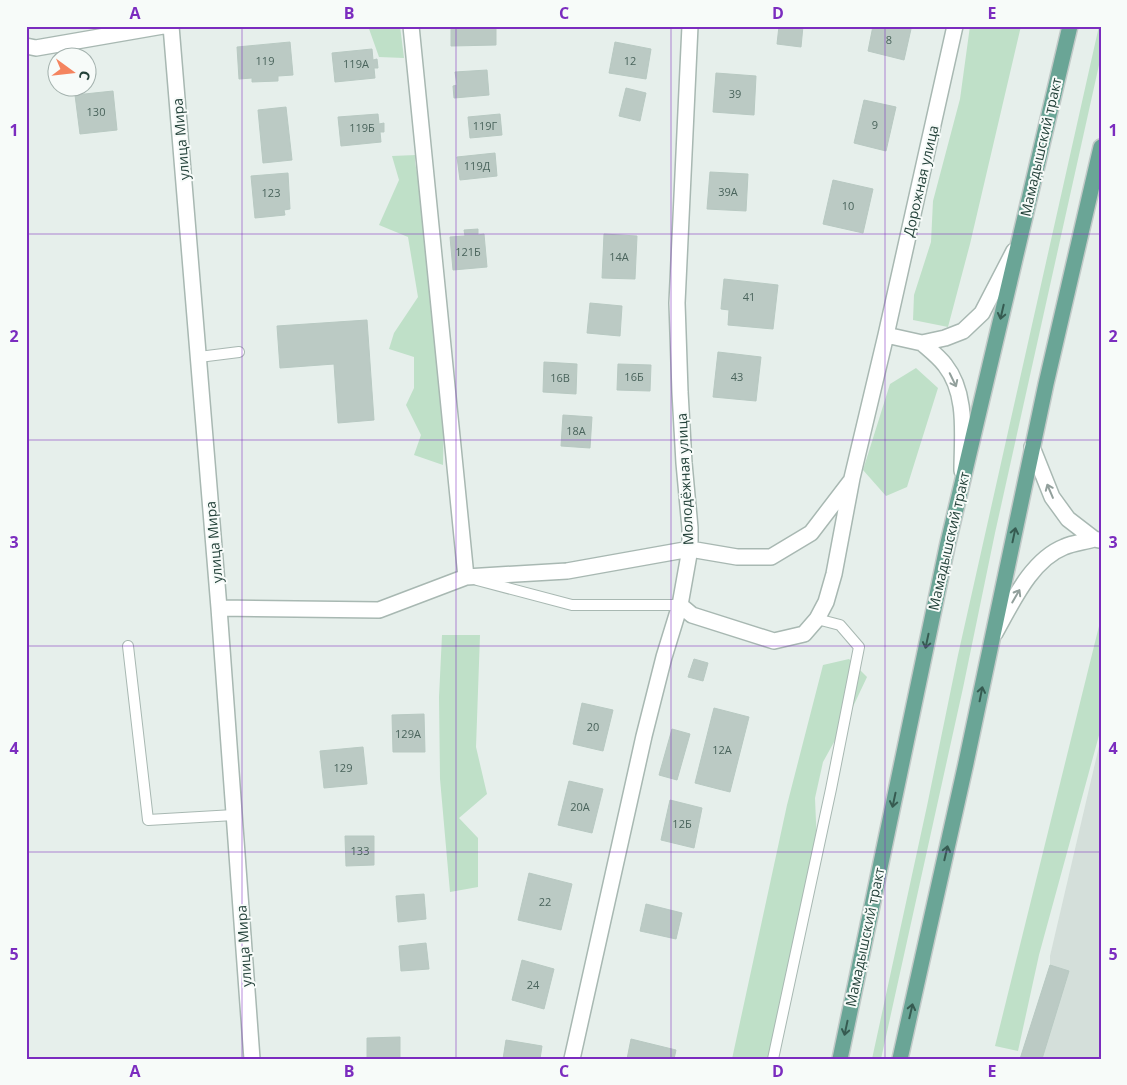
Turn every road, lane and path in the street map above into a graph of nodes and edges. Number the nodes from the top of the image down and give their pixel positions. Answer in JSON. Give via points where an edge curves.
{"nodes":[{"id":1,"x":163,"y":26,"type":"edge"},
{"id":2,"x":171,"y":26,"type":"edge"},
{"id":3,"x":411,"y":26,"type":"edge"},
{"id":4,"x":690,"y":26,"type":"edge"},
{"id":5,"x":955,"y":26,"type":"edge"},
{"id":6,"x":1070,"y":26,"type":"edge"},
{"id":7,"x":26,"y":46,"type":"edge"},
{"id":8,"x":1101,"y":147,"type":"edge"},
{"id":9,"x":1017,"y":245,"type":"junction"},
{"id":10,"x":886,"y":335,"type":"junction"},
{"id":11,"x":922,"y":344,"type":"junction"},
{"id":12,"x":238,"y":352,"type":"dead end"},
{"id":13,"x":199,"y":357,"type":"junction"},
{"id":14,"x":1032,"y":447,"type":"junction"},
{"id":15,"x":852,"y":478,"type":"junction"},
{"id":16,"x":962,"y":481,"type":"junction"},
{"id":17,"x":1097,"y":540,"type":"edge"},
{"id":18,"x":690,"y":549,"type":"junction"},
{"id":19,"x":466,"y":576,"type":"junction"},
{"id":20,"x":680,"y":605,"type":"junction"},
{"id":21,"x":219,"y":608,"type":"junction"},
{"id":22,"x":817,"y":619,"type":"junction"},
{"id":23,"x":992,"y":638,"type":"junction"},
{"id":24,"x":128,"y":646,"type":"dead end"},
{"id":25,"x":234,"y":815,"type":"junction"},
{"id":26,"x":252,"y":1059,"type":"edge"},
{"id":27,"x":572,"y":1059,"type":"edge"},
{"id":28,"x":773,"y":1059,"type":"edge"},
{"id":29,"x":840,"y":1059,"type":"edge"},
{"id":30,"x":900,"y":1059,"type":"edge"}],
"edges":[{"from":1,"to":7,"type":"street","via":[[36,48]]},
{"from":2,"to":13,"type":"street","name":"улица Мира"},
{"from":3,"to":19,"type":"street"},
{"from":4,"to":18,"type":"street","name":"Молодёжная улица","via":[[677,303]]},
{"from":5,"to":10,"type":"street","name":"Дорожная улица"},
{"from":6,"to":9,"type":"main road","name":"Мамадышский тракт"},
{"from":8,"to":14,"type":"main road"},
{"from":9,"to":11,"type":"street","via":[[982,313],[963,331]]},
{"from":9,"to":16,"type":"main road","name":"Мамадышский тракт","one_way":true},
{"from":10,"to":11,"type":"street"},
{"from":10,"to":15,"type":"street"},
{"from":11,"to":16,"type":"street","one_way":true,"via":[[945,364],[956,383],[962,409]]},
{"from":12,"to":13,"type":"lane"},
{"from":13,"to":21,"type":"street","name":"улица Мира"},
{"from":17,"to":14,"type":"street","one_way":true,"via":[[1068,519],[1052,498]]},
{"from":23,"to":14,"type":"main road","one_way":true},
{"from":15,"to":18,"type":"street","via":[[811,533],[771,557],[737,557]]},
{"from":15,"to":22,"type":"street","via":[[834,574]]},
{"from":16,"to":29,"type":"main road","name":"Мамадышский тракт","one_way":true},
{"from":23,"to":17,"type":"street","one_way":true,"via":[[1024,582],[1043,560],[1063,547]]},
{"from":18,"to":19,"type":"street","via":[[567,570]]},
{"from":18,"to":20,"type":"street","name":"Молодёжная улица"},
{"from":19,"to":20,"type":"lane","via":[[572,606]]},
{"from":19,"to":21,"type":"street","via":[[379,610]]},
{"from":20,"to":22,"type":"street","via":[[692,615],[774,641],[804,634]]},
{"from":20,"to":27,"type":"street","name":"Молодёжная улица","via":[[644,736]]},
{"from":21,"to":25,"type":"street","name":"улица Мира"},
{"from":22,"to":28,"type":"lane","via":[[840,625],[859,647]]},
{"from":30,"to":23,"type":"main road","one_way":true},
{"from":24,"to":25,"type":"lane","via":[[148,820]]},
{"from":25,"to":26,"type":"street","name":"улица Мира"}]}
